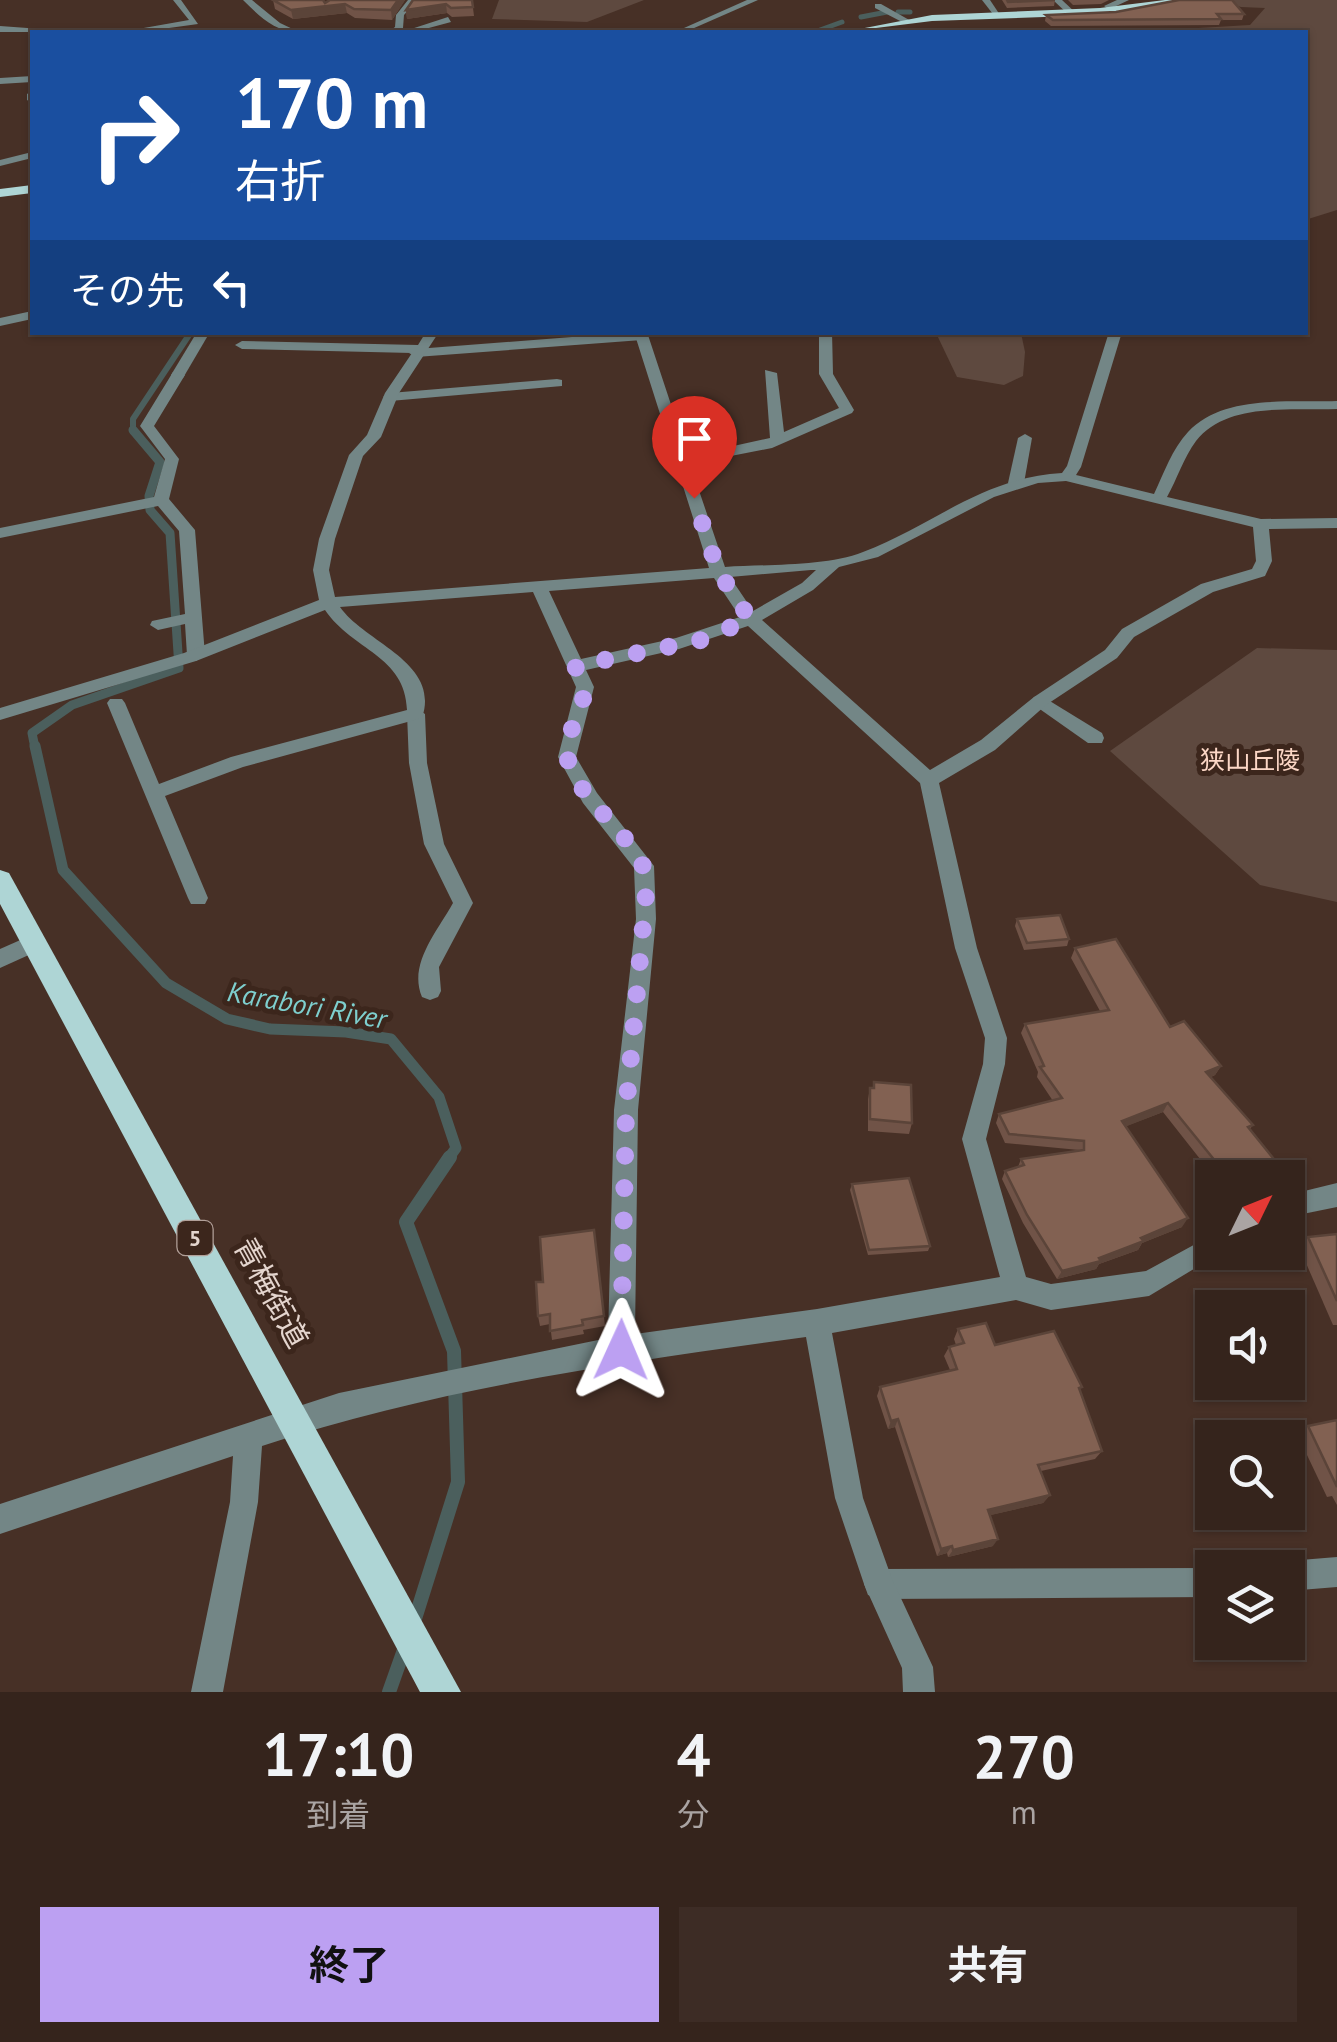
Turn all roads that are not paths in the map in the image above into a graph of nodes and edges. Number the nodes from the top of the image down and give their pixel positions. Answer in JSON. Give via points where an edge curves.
{"nodes":[{"id":1,"x":177,"y":0,"type":"edge"},
{"id":2,"x":413,"y":0,"type":"edge"},
{"id":3,"x":754,"y":0,"type":"edge"},
{"id":4,"x":986,"y":0,"type":"edge"},
{"id":5,"x":1057,"y":0,"type":"edge"},
{"id":6,"x":1124,"y":0,"type":"edge"},
{"id":7,"x":1183,"y":0,"type":"edge"},
{"id":8,"x":252,"y":3,"type":"edge"},
{"id":9,"x":274,"y":3,"type":"edge"},
{"id":10,"x":1145,"y":3,"type":"edge"},
{"id":11,"x":878,"y":6,"type":"dead end"},
{"id":12,"x":1115,"y":11,"type":"junction"},
{"id":13,"x":1073,"y":14,"type":"junction"},
{"id":14,"x":999,"y":16,"type":"junction"},
{"id":15,"x":448,"y":20,"type":"edge"},
{"id":16,"x":907,"y":21,"type":"junction"},
{"id":17,"x":0,"y":29,"type":"edge"},
{"id":18,"x":139,"y":30,"type":"edge"},
{"id":19,"x":291,"y":30,"type":"edge"},
{"id":20,"x":396,"y":30,"type":"edge"},
{"id":21,"x":413,"y":30,"type":"edge"},
{"id":22,"x":690,"y":30,"type":"edge"},
{"id":23,"x":860,"y":30,"type":"edge"},
{"id":24,"x":30,"y":31,"type":"edge"},
{"id":25,"x":30,"y":79,"type":"edge"},
{"id":26,"x":0,"y":80,"type":"edge"},
{"id":27,"x":30,"y":155,"type":"edge"},
{"id":28,"x":0,"y":162,"type":"edge"},
{"id":29,"x":30,"y":188,"type":"edge"},
{"id":30,"x":0,"y":193,"type":"edge"},
{"id":31,"x":30,"y":315,"type":"edge"},
{"id":32,"x":0,"y":322,"type":"edge"},
{"id":33,"x":202,"y":335,"type":"edge"},
{"id":34,"x":431,"y":335,"type":"edge"},
{"id":35,"x":628,"y":335,"type":"edge"},
{"id":36,"x":641,"y":335,"type":"edge"},
{"id":37,"x":825,"y":335,"type":"edge"},
{"id":38,"x":1115,"y":335,"type":"edge"},
{"id":39,"x":242,"y":344,"type":"dead end"},
{"id":40,"x":418,"y":351,"type":"junction"},
{"id":41,"x":770,"y":373,"type":"dead end"},
{"id":42,"x":558,"y":383,"type":"dead end"},
{"id":43,"x":390,"y":397,"type":"junction"},
{"id":44,"x":1337,"y":405,"type":"edge"},
{"id":45,"x":1026,"y":438,"type":"dead end"},
{"id":46,"x":778,"y":441,"type":"junction"},
{"id":47,"x":682,"y":461,"type":"junction"},
{"id":48,"x":1066,"y":477,"type":"junction"},
{"id":49,"x":1016,"y":483,"type":"junction"},
{"id":50,"x":1159,"y":498,"type":"junction"},
{"id":51,"x":160,"y":500,"type":"junction"},
{"id":52,"x":1337,"y":523,"type":"edge"},
{"id":53,"x":1260,"y":524,"type":"junction"},
{"id":54,"x":0,"y":533,"type":"edge"},
{"id":55,"x":834,"y":563,"type":"junction"},
{"id":56,"x":718,"y":571,"type":"junction"},
{"id":57,"x":539,"y":588,"type":"junction"},
{"id":58,"x":328,"y":603,"type":"junction"},
{"id":59,"x":192,"y":617,"type":"junction"},
{"id":60,"x":750,"y":619,"type":"junction"},
{"id":61,"x":158,"y":625,"type":"dead end"},
{"id":62,"x":186,"y":659,"type":"junction"},
{"id":63,"x":575,"y":666,"type":"junction"},
{"id":64,"x":1040,"y":701,"type":"junction"},
{"id":65,"x":116,"y":703,"type":"dead end"},
{"id":66,"x":0,"y":714,"type":"edge"},
{"id":67,"x":416,"y":714,"type":"junction"},
{"id":68,"x":1095,"y":738,"type":"dead end"},
{"id":69,"x":929,"y":780,"type":"junction"},
{"id":70,"x":154,"y":793,"type":"junction"},
{"id":71,"x":0,"y":880,"type":"edge"},
{"id":72,"x":198,"y":898,"type":"dead end"},
{"id":73,"x":34,"y":943,"type":"junction"},
{"id":74,"x":0,"y":960,"type":"edge"},
{"id":75,"x":430,"y":990,"type":"dead end"},
{"id":76,"x":1337,"y":1195,"type":"edge"},
{"id":77,"x":1305,"y":1202,"type":"edge"},
{"id":78,"x":1195,"y":1258,"type":"edge"},
{"id":79,"x":1016,"y":1287,"type":"junction"},
{"id":80,"x":817,"y":1322,"type":"junction"},
{"id":81,"x":621,"y":1350,"type":"junction"},
{"id":82,"x":295,"y":1420,"type":"junction"},
{"id":83,"x":248,"y":1436,"type":"junction"},
{"id":84,"x":0,"y":1519,"type":"edge"},
{"id":85,"x":1337,"y":1572,"type":"edge"},
{"id":86,"x":1305,"y":1575,"type":"edge"},
{"id":87,"x":1195,"y":1582,"type":"edge"},
{"id":88,"x":880,"y":1584,"type":"junction"},
{"id":89,"x":435,"y":1679,"type":"edge"},
{"id":90,"x":207,"y":1692,"type":"edge"},
{"id":91,"x":919,"y":1692,"type":"edge"}],
"edges":[{"from":1,"to":18,"type":"street","via":[[195,22]]},
{"from":2,"to":20,"type":"street"},
{"from":3,"to":22,"type":"street"},
{"from":4,"to":14,"type":"street"},
{"from":5,"to":13,"type":"street"},
{"from":6,"to":12,"type":"street","via":[[1108,6]]},
{"from":7,"to":10,"type":"main road"},
{"from":8,"to":9,"type":"street"},
{"from":8,"to":19,"type":"street"},
{"from":10,"to":12,"type":"main road"},
{"from":11,"to":16,"type":"street"},
{"from":12,"to":13,"type":"main road"},
{"from":13,"to":14,"type":"main road"},
{"from":14,"to":16,"type":"main road"},
{"from":15,"to":21,"type":"street"},
{"from":16,"to":23,"type":"main road"},
{"from":17,"to":24,"type":"street"},
{"from":25,"to":26,"type":"street"},
{"from":27,"to":28,"type":"street"},
{"from":29,"to":30,"type":"main road"},
{"from":31,"to":32,"type":"street"},
{"from":33,"to":51,"type":"street","via":[[147,426],[172,458]]},
{"from":34,"to":40,"type":"street"},
{"from":35,"to":40,"type":"street"},
{"from":36,"to":47,"type":"street"},
{"from":37,"to":46,"type":"street","via":[[826,374],[847,410]]},
{"from":38,"to":48,"type":"street"},
{"from":39,"to":40,"type":"street"},
{"from":40,"to":43,"type":"street"},
{"from":41,"to":46,"type":"street"},
{"from":42,"to":43,"type":"street"},
{"from":43,"to":58,"type":"street","via":[[374,437],[356,455],[326,539],[320,570]]},
{"from":44,"to":50,"type":"street","via":[[1212,420],[1194,435]]},
{"from":45,"to":49,"type":"street"},
{"from":46,"to":47,"type":"street"},
{"from":47,"to":56,"type":"street"},
{"from":48,"to":49,"type":"street"},
{"from":48,"to":50,"type":"street"},
{"from":49,"to":55,"type":"street","via":[[870,555]]},
{"from":50,"to":53,"type":"street"},
{"from":51,"to":54,"type":"street"},
{"from":51,"to":59,"type":"street","via":[[188,530]]},
{"from":52,"to":53,"type":"street"},
{"from":53,"to":64,"type":"street","via":[[1260,572],[1207,588],[1128,633],[1111,654]]},
{"from":55,"to":56,"type":"street"},
{"from":55,"to":60,"type":"street"},
{"from":56,"to":57,"type":"street"},
{"from":56,"to":60,"type":"street"},
{"from":57,"to":58,"type":"street"},
{"from":57,"to":63,"type":"street"},
{"from":58,"to":62,"type":"street"},
{"from":58,"to":67,"type":"street","via":[[344,624],[403,667]]},
{"from":59,"to":61,"type":"street"},
{"from":59,"to":62,"type":"street"},
{"from":60,"to":63,"type":"street","via":[[701,640]]},
{"from":60,"to":69,"type":"street"},
{"from":62,"to":66,"type":"street"},
{"from":63,"to":81,"type":"street","via":[[585,688],[567,757],[644,866],[646,894],[626,1110]]},
{"from":64,"to":68,"type":"street"},
{"from":64,"to":69,"type":"street","via":[[988,745]]},
{"from":65,"to":70,"type":"street"},
{"from":67,"to":70,"type":"street","via":[[238,762]]},
{"from":67,"to":75,"type":"street","via":[[434,844],[463,903],[428,967]]},
{"from":69,"to":79,"type":"street","via":[[966,948],[996,1038],[974,1139]]},
{"from":70,"to":72,"type":"street"},
{"from":71,"to":73,"type":"main road","name":"青梅街道","number":"5"},
{"from":73,"to":74,"type":"street"},
{"from":73,"to":82,"type":"main road","name":"青梅街道","number":"5"},
{"from":76,"to":77,"type":"street"},
{"from":78,"to":79,"type":"street","via":[[1149,1284],[1051,1297]]},
{"from":79,"to":80,"type":"street"},
{"from":80,"to":81,"type":"street"},
{"from":80,"to":88,"type":"street","via":[[849,1498]]},
{"from":81,"to":82,"type":"street"},
{"from":82,"to":83,"type":"street"},
{"from":82,"to":89,"type":"main road","name":"青梅街道","number":"5"},
{"from":83,"to":84,"type":"street"},
{"from":83,"to":90,"type":"street","via":[[244,1502]]},
{"from":85,"to":86,"type":"street"},
{"from":87,"to":88,"type":"street"},
{"from":88,"to":91,"type":"street","via":[[917,1667]]}]}
